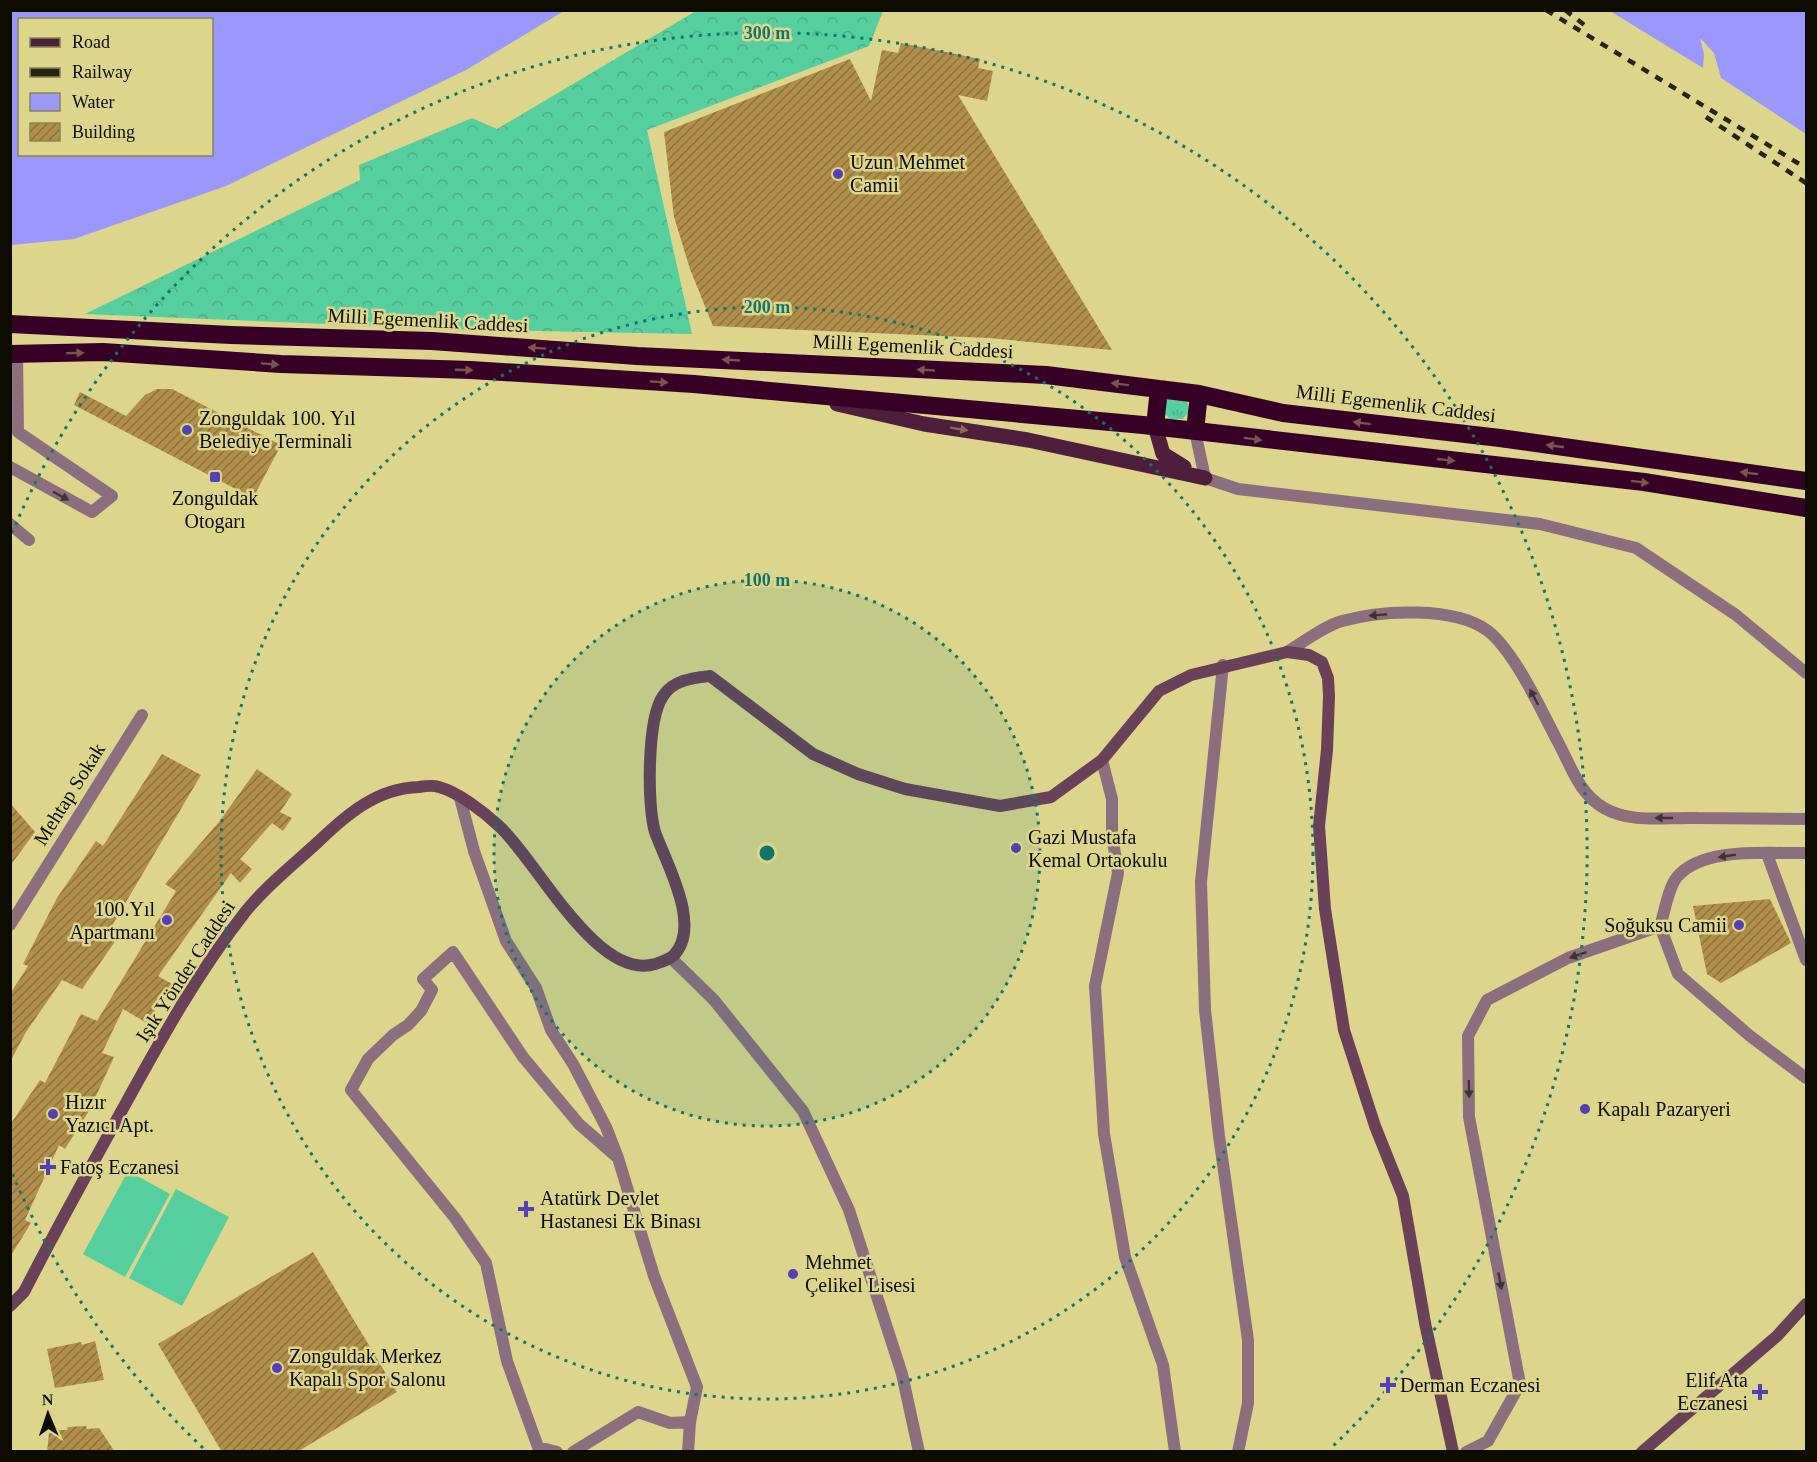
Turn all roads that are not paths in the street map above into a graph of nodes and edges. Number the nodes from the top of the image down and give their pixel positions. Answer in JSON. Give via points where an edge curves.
{"nodes":[{"id":1,"x":16,"y":327,"type":"edge"},
{"id":2,"x":14,"y":354,"type":"edge"},
{"id":3,"x":1159,"y":389,"type":"junction"},
{"id":4,"x":778,"y":391,"type":"junction"},
{"id":5,"x":1199,"y":394,"type":"junction"},
{"id":6,"x":1155,"y":426,"type":"junction"},
{"id":7,"x":1195,"y":431,"type":"junction"},
{"id":8,"x":10,"y":467,"type":"edge"},
{"id":9,"x":1200,"y":476,"type":"junction"},
{"id":10,"x":1806,"y":481,"type":"edge"},
{"id":11,"x":1806,"y":508,"type":"edge"},
{"id":12,"x":10,"y":524,"type":"edge"},
{"id":13,"x":29,"y":540,"type":"dead end"},
{"id":14,"x":1287,"y":652,"type":"junction"},
{"id":15,"x":1223,"y":665,"type":"junction"},
{"id":16,"x":1806,"y":673,"type":"edge"},
{"id":17,"x":142,"y":715,"type":"dead end"},
{"id":18,"x":1102,"y":760,"type":"junction"},
{"id":19,"x":460,"y":798,"type":"junction"},
{"id":20,"x":1806,"y":819,"type":"edge"},
{"id":21,"x":1806,"y":853,"type":"edge"},
{"id":22,"x":1767,"y":854,"type":"junction"},
{"id":23,"x":10,"y":925,"type":"edge"},
{"id":24,"x":1660,"y":926,"type":"junction"},
{"id":25,"x":671,"y":958,"type":"junction"},
{"id":26,"x":1806,"y":960,"type":"edge"},
{"id":27,"x":1806,"y":1078,"type":"edge"},
{"id":28,"x":618,"y":1158,"type":"junction"},
{"id":29,"x":1806,"y":1304,"type":"edge"},
{"id":30,"x":10,"y":1306,"type":"edge"},
{"id":31,"x":690,"y":1422,"type":"junction"},
{"id":32,"x":557,"y":1452,"type":"edge"},
{"id":33,"x":573,"y":1452,"type":"edge"},
{"id":34,"x":688,"y":1452,"type":"edge"},
{"id":35,"x":919,"y":1452,"type":"edge"},
{"id":36,"x":1175,"y":1452,"type":"edge"},
{"id":37,"x":1239,"y":1452,"type":"edge"},
{"id":38,"x":1453,"y":1452,"type":"edge"},
{"id":39,"x":1466,"y":1452,"type":"edge"},
{"id":40,"x":1642,"y":1452,"type":"edge"}],
"edges":[{"from":1,"to":2,"type":"highway"},
{"from":3,"to":1,"type":"highway","name":"Milli Egemenlik Caddesi","one_way":true,"via":[[1046,375],[637,356],[432,340]]},
{"from":2,"to":4,"type":"highway","one_way":true,"via":[[103,352]]},
{"from":8,"to":2,"type":"street","one_way":true,"via":[[92,512],[112,496],[18,432]]},
{"from":3,"to":5,"type":"highway","name":"Milli Egemenlik Caddesi"},
{"from":3,"to":6,"type":"highway"},
{"from":4,"to":6,"type":"highway"},
{"from":4,"to":9,"type":"main road","one_way":true,"via":[[924,424],[1028,440]]},
{"from":5,"to":7,"type":"highway"},
{"from":10,"to":5,"type":"highway","name":"Milli Egemenlik Caddesi","one_way":true,"via":[[1283,412]]},
{"from":6,"to":7,"type":"highway"},
{"from":6,"to":9,"type":"main road","via":[[1163,454]]},
{"from":7,"to":9,"type":"street"},
{"from":7,"to":11,"type":"highway","one_way":true,"via":[[1644,483]]},
{"from":9,"to":16,"type":"street","via":[[1238,489],[1540,524],[1636,548],[1736,615]]},
{"from":12,"to":13,"type":"street"},
{"from":14,"to":15,"type":"street"},
{"from":20,"to":14,"type":"street","one_way":true,"via":[[1656,819],[1617,815],[1601,806],[1578,784],[1505,650],[1488,631],[1456,616],[1416,613],[1340,621]]},
{"from":14,"to":38,"type":"street","via":[[1309,655],[1322,662],[1328,678],[1327,750],[1319,826],[1325,909],[1344,1030],[1403,1196]]},
{"from":15,"to":18,"type":"street","via":[[1159,691]]},
{"from":15,"to":37,"type":"street","via":[[1202,882],[1204,1010],[1248,1340],[1248,1403]]},
{"from":17,"to":23,"type":"street","name":"Mehtap Sokak"},
{"from":18,"to":25,"type":"street","via":[[1051,797],[1000,806],[934,797],[858,774],[813,754],[710,676],[686,678],[663,695],[653,725],[650,767],[654,829],[675,879],[684,915],[681,944]]},
{"from":18,"to":36,"type":"street","via":[[1112,799],[1118,873],[1095,986],[1104,1134],[1125,1257],[1163,1365]]},
{"from":19,"to":25,"type":"street","name":"Işık Yönder Caddesi","via":[[499,825],[590,939],[627,964],[649,966]]},
{"from":19,"to":28,"type":"street","via":[[506,941],[536,988],[551,1030],[606,1126]]},
{"from":19,"to":30,"type":"street","name":"Işık Yönder Caddesi","via":[[438,786],[407,787],[375,798],[349,813],[248,909],[175,1013],[24,1292]]},
{"from":21,"to":22,"type":"street"},
{"from":22,"to":24,"type":"street","one_way":true,"via":[[1732,854],[1693,862],[1676,879]]},
{"from":22,"to":26,"type":"street"},
{"from":24,"to":27,"type":"street","via":[[1678,974]]},
{"from":24,"to":39,"type":"street","one_way":true,"via":[[1568,958],[1487,1000],[1468,1036],[1469,1117],[1520,1384],[1488,1441]]},
{"from":25,"to":35,"type":"street","via":[[714,1000],[803,1112],[849,1210],[902,1374]]},
{"from":28,"to":31,"type":"street","via":[[654,1276],[697,1387]]},
{"from":28,"to":32,"type":"street","via":[[579,1124],[523,1057],[453,952],[423,979],[432,990],[421,1011],[368,1059],[351,1090],[455,1218],[486,1263],[507,1361],[538,1447]]},
{"from":29,"to":40,"type":"street","via":[[1777,1336]]},
{"from":31,"to":33,"type":"street","via":[[670,1423],[638,1412]]},
{"from":31,"to":34,"type":"street"}]}
